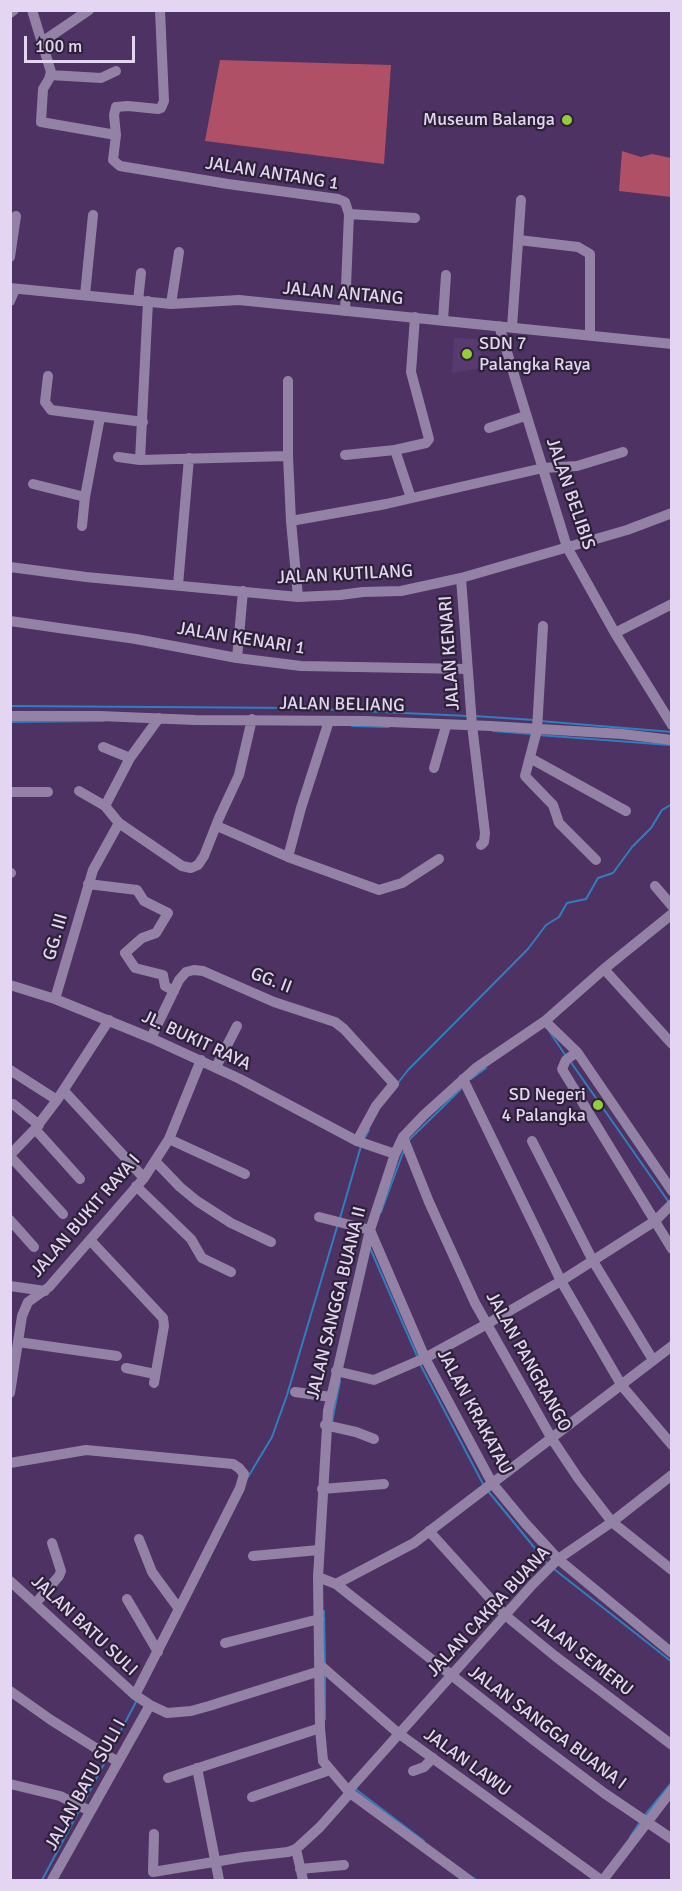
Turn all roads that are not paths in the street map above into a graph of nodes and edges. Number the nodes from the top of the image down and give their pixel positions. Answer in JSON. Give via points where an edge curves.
{"nodes":[{"id":1,"x":15,"y":10,"type":"edge"},
{"id":2,"x":32,"y":10,"type":"edge"},
{"id":3,"x":89,"y":10,"type":"edge"},
{"id":4,"x":160,"y":10,"type":"edge"},
{"id":5,"x":10,"y":13,"type":"edge"},
{"id":6,"x":42,"y":42,"type":"junction"},
{"id":7,"x":116,"y":71,"type":"dead end"},
{"id":8,"x":50,"y":75,"type":"junction"},
{"id":9,"x":116,"y":135,"type":"junction"},
{"id":10,"x":521,"y":200,"type":"dead end"},
{"id":11,"x":349,"y":214,"type":"junction"},
{"id":12,"x":93,"y":215,"type":"dead end"},
{"id":13,"x":16,"y":216,"type":"dead end"},
{"id":14,"x":414,"y":218,"type":"dead end"},
{"id":15,"x":519,"y":240,"type":"junction"},
{"id":16,"x":179,"y":252,"type":"dead end"},
{"id":17,"x":10,"y":257,"type":"edge"},
{"id":18,"x":141,"y":273,"type":"dead end"},
{"id":19,"x":446,"y":275,"type":"dead end"},
{"id":20,"x":13,"y":288,"type":"edge"},
{"id":21,"x":85,"y":295,"type":"junction"},
{"id":22,"x":10,"y":301,"type":"edge"},
{"id":23,"x":143,"y":301,"type":"junction"},
{"id":24,"x":171,"y":304,"type":"junction"},
{"id":25,"x":345,"y":311,"type":"junction"},
{"id":26,"x":415,"y":317,"type":"junction"},
{"id":27,"x":443,"y":320,"type":"junction"},
{"id":28,"x":499,"y":326,"type":"junction"},
{"id":29,"x":512,"y":327,"type":"junction"},
{"id":30,"x":591,"y":334,"type":"junction"},
{"id":31,"x":672,"y":344,"type":"edge"},
{"id":32,"x":48,"y":376,"type":"dead end"},
{"id":33,"x":288,"y":381,"type":"dead end"},
{"id":34,"x":525,"y":416,"type":"junction"},
{"id":35,"x":100,"y":417,"type":"junction"},
{"id":36,"x":143,"y":422,"type":"junction"},
{"id":37,"x":489,"y":428,"type":"dead end"},
{"id":38,"x":395,"y":450,"type":"junction"},
{"id":39,"x":623,"y":452,"type":"dead end"},
{"id":40,"x":345,"y":455,"type":"dead end"},
{"id":41,"x":288,"y":456,"type":"junction"},
{"id":42,"x":118,"y":458,"type":"dead end"},
{"id":43,"x":189,"y":458,"type":"junction"},
{"id":44,"x":140,"y":460,"type":"junction"},
{"id":45,"x":543,"y":468,"type":"junction"},
{"id":46,"x":33,"y":484,"type":"dead end"},
{"id":47,"x":85,"y":497,"type":"junction"},
{"id":48,"x":411,"y":498,"type":"junction"},
{"id":49,"x":672,"y":513,"type":"edge"},
{"id":50,"x":291,"y":521,"type":"junction"},
{"id":51,"x":82,"y":526,"type":"dead end"},
{"id":52,"x":567,"y":547,"type":"junction"},
{"id":53,"x":10,"y":567,"type":"edge"},
{"id":54,"x":461,"y":578,"type":"junction"},
{"id":55,"x":178,"y":585,"type":"junction"},
{"id":56,"x":243,"y":591,"type":"junction"},
{"id":57,"x":298,"y":597,"type":"junction"},
{"id":58,"x":672,"y":604,"type":"edge"},
{"id":59,"x":10,"y":621,"type":"edge"},
{"id":60,"x":543,"y":626,"type":"dead end"},
{"id":61,"x":615,"y":633,"type":"junction"},
{"id":62,"x":237,"y":658,"type":"junction"},
{"id":63,"x":467,"y":669,"type":"junction"},
{"id":64,"x":10,"y":716,"type":"edge"},
{"id":65,"x":159,"y":718,"type":"junction"},
{"id":66,"x":252,"y":719,"type":"junction"},
{"id":67,"x":329,"y":721,"type":"junction"},
{"id":68,"x":472,"y":725,"type":"junction"},
{"id":69,"x":672,"y":725,"type":"edge"},
{"id":70,"x":446,"y":726,"type":"junction"},
{"id":71,"x":537,"y":730,"type":"junction"},
{"id":72,"x":672,"y":740,"type":"edge"},
{"id":73,"x":103,"y":747,"type":"dead end"},
{"id":74,"x":130,"y":758,"type":"junction"},
{"id":75,"x":530,"y":758,"type":"junction"},
{"id":76,"x":434,"y":768,"type":"dead end"},
{"id":77,"x":79,"y":791,"type":"dead end"},
{"id":78,"x":10,"y":792,"type":"edge"},
{"id":79,"x":48,"y":792,"type":"dead end"},
{"id":80,"x":105,"y":806,"type":"junction"},
{"id":81,"x":626,"y":811,"type":"dead end"},
{"id":82,"x":119,"y":823,"type":"junction"},
{"id":83,"x":217,"y":826,"type":"junction"},
{"id":84,"x":481,"y":845,"type":"dead end"},
{"id":85,"x":288,"y":857,"type":"junction"},
{"id":86,"x":439,"y":859,"type":"dead end"},
{"id":87,"x":596,"y":860,"type":"dead end"},
{"id":88,"x":88,"y":884,"type":"junction"},
{"id":89,"x":655,"y":886,"type":"dead end"},
{"id":90,"x":672,"y":906,"type":"edge"},
{"id":91,"x":669,"y":921,"type":"edge"},
{"id":92,"x":604,"y":969,"type":"junction"},
{"id":93,"x":10,"y":985,"type":"edge"},
{"id":94,"x":174,"y":991,"type":"junction"},
{"id":95,"x":55,"y":999,"type":"junction"},
{"id":96,"x":109,"y":1020,"type":"junction"},
{"id":97,"x":545,"y":1021,"type":"junction"},
{"id":98,"x":237,"y":1026,"type":"dead end"},
{"id":99,"x":151,"y":1038,"type":"junction"},
{"id":100,"x":672,"y":1044,"type":"edge"},
{"id":101,"x":577,"y":1052,"type":"junction"},
{"id":102,"x":201,"y":1060,"type":"junction"},
{"id":103,"x":216,"y":1067,"type":"junction"},
{"id":104,"x":10,"y":1070,"type":"edge"},
{"id":105,"x":463,"y":1079,"type":"junction"},
{"id":106,"x":60,"y":1095,"type":"junction"},
{"id":107,"x":13,"y":1104,"type":"dead end"},
{"id":108,"x":37,"y":1127,"type":"junction"},
{"id":109,"x":403,"y":1137,"type":"junction"},
{"id":110,"x":169,"y":1139,"type":"junction"},
{"id":111,"x":532,"y":1141,"type":"dead end"},
{"id":112,"x":363,"y":1143,"type":"junction"},
{"id":113,"x":10,"y":1155,"type":"edge"},
{"id":114,"x":395,"y":1155,"type":"junction"},
{"id":115,"x":155,"y":1161,"type":"junction"},
{"id":116,"x":244,"y":1174,"type":"dead end"},
{"id":117,"x":80,"y":1179,"type":"dead end"},
{"id":118,"x":140,"y":1182,"type":"junction"},
{"id":119,"x":672,"y":1191,"type":"edge"},
{"id":120,"x":672,"y":1204,"type":"edge"},
{"id":121,"x":63,"y":1214,"type":"dead end"},
{"id":122,"x":319,"y":1217,"type":"dead end"},
{"id":123,"x":10,"y":1220,"type":"edge"},
{"id":124,"x":654,"y":1221,"type":"junction"},
{"id":125,"x":370,"y":1230,"type":"junction"},
{"id":126,"x":90,"y":1240,"type":"junction"},
{"id":127,"x":270,"y":1242,"type":"dead end"},
{"id":128,"x":34,"y":1247,"type":"dead end"},
{"id":129,"x":672,"y":1249,"type":"edge"},
{"id":130,"x":593,"y":1261,"type":"junction"},
{"id":131,"x":231,"y":1272,"type":"dead end"},
{"id":132,"x":561,"y":1281,"type":"junction"},
{"id":133,"x":10,"y":1286,"type":"edge"},
{"id":134,"x":45,"y":1291,"type":"junction"},
{"id":135,"x":487,"y":1324,"type":"junction"},
{"id":136,"x":18,"y":1342,"type":"junction"},
{"id":137,"x":672,"y":1346,"type":"edge"},
{"id":138,"x":117,"y":1356,"type":"dead end"},
{"id":139,"x":425,"y":1358,"type":"junction"},
{"id":140,"x":653,"y":1360,"type":"junction"},
{"id":141,"x":126,"y":1368,"type":"dead end"},
{"id":142,"x":336,"y":1371,"type":"junction"},
{"id":143,"x":622,"y":1386,"type":"junction"},
{"id":144,"x":295,"y":1392,"type":"dead end"},
{"id":145,"x":10,"y":1393,"type":"edge"},
{"id":146,"x":331,"y":1397,"type":"junction"},
{"id":147,"x":326,"y":1425,"type":"junction"},
{"id":148,"x":374,"y":1439,"type":"dead end"},
{"id":149,"x":552,"y":1439,"type":"junction"},
{"id":150,"x":672,"y":1445,"type":"edge"},
{"id":151,"x":10,"y":1463,"type":"edge"},
{"id":152,"x":672,"y":1475,"type":"edge"},
{"id":153,"x":492,"y":1483,"type":"junction"},
{"id":154,"x":384,"y":1484,"type":"dead end"},
{"id":155,"x":322,"y":1489,"type":"junction"},
{"id":156,"x":612,"y":1522,"type":"junction"},
{"id":157,"x":429,"y":1531,"type":"junction"},
{"id":158,"x":140,"y":1539,"type":"dead end"},
{"id":159,"x":52,"y":1543,"type":"dead end"},
{"id":160,"x":319,"y":1550,"type":"junction"},
{"id":161,"x":253,"y":1556,"type":"dead end"},
{"id":162,"x":558,"y":1559,"type":"junction"},
{"id":163,"x":672,"y":1570,"type":"edge"},
{"id":164,"x":318,"y":1576,"type":"junction"},
{"id":165,"x":10,"y":1581,"type":"edge"},
{"id":166,"x":336,"y":1584,"type":"junction"},
{"id":167,"x":127,"y":1599,"type":"dead end"},
{"id":168,"x":35,"y":1604,"type":"junction"},
{"id":169,"x":179,"y":1609,"type":"junction"},
{"id":170,"x":505,"y":1615,"type":"junction"},
{"id":171,"x":319,"y":1619,"type":"junction"},
{"id":172,"x":225,"y":1643,"type":"dead end"},
{"id":173,"x":158,"y":1652,"type":"junction"},
{"id":174,"x":672,"y":1653,"type":"edge"},
{"id":175,"x":320,"y":1668,"type":"junction"},
{"id":176,"x":451,"y":1676,"type":"junction"},
{"id":177,"x":10,"y":1691,"type":"edge"},
{"id":178,"x":136,"y":1696,"type":"junction"},
{"id":179,"x":148,"y":1705,"type":"junction"},
{"id":180,"x":320,"y":1728,"type":"junction"},
{"id":181,"x":398,"y":1733,"type":"junction"},
{"id":182,"x":672,"y":1745,"type":"edge"},
{"id":183,"x":110,"y":1757,"type":"junction"},
{"id":184,"x":433,"y":1758,"type":"junction"},
{"id":185,"x":197,"y":1768,"type":"junction"},
{"id":186,"x":330,"y":1770,"type":"junction"},
{"id":187,"x":413,"y":1771,"type":"dead end"},
{"id":188,"x":168,"y":1778,"type":"dead end"},
{"id":189,"x":10,"y":1784,"type":"edge"},
{"id":190,"x":672,"y":1790,"type":"edge"},
{"id":191,"x":349,"y":1792,"type":"junction"},
{"id":192,"x":252,"y":1797,"type":"dead end"},
{"id":193,"x":84,"y":1807,"type":"junction"},
{"id":194,"x":646,"y":1822,"type":"junction"},
{"id":195,"x":154,"y":1834,"type":"dead end"},
{"id":196,"x":672,"y":1839,"type":"edge"},
{"id":197,"x":296,"y":1849,"type":"junction"},
{"id":198,"x":215,"y":1861,"type":"junction"},
{"id":199,"x":344,"y":1865,"type":"dead end"},
{"id":200,"x":300,"y":1869,"type":"junction"},
{"id":201,"x":153,"y":1874,"type":"edge"},
{"id":202,"x":52,"y":1881,"type":"edge"},
{"id":203,"x":219,"y":1881,"type":"edge"},
{"id":204,"x":303,"y":1881,"type":"edge"},
{"id":205,"x":469,"y":1881,"type":"edge"},
{"id":206,"x":602,"y":1881,"type":"edge"}],
"edges":[{"from":1,"to":5,"type":"street"},
{"from":2,"to":6,"type":"street"},
{"from":3,"to":6,"type":"street"},
{"from":4,"to":9,"type":"street","via":[[164,101],[158,109],[116,107]]},
{"from":6,"to":8,"type":"street"},
{"from":7,"to":8,"type":"street","via":[[101,78]]},
{"from":8,"to":9,"type":"street","via":[[43,89],[41,122]]},
{"from":9,"to":11,"type":"street","name":"JALAN ANTANG 1","via":[[113,160],[120,165],[342,200],[348,205]]},
{"from":10,"to":15,"type":"street"},
{"from":11,"to":14,"type":"street"},
{"from":11,"to":25,"type":"street","name":"JALAN ANTANG 1"},
{"from":12,"to":21,"type":"street"},
{"from":13,"to":17,"type":"street"},
{"from":15,"to":29,"type":"street"},
{"from":15,"to":30,"type":"street","via":[[578,247],[590,254]]},
{"from":16,"to":24,"type":"street"},
{"from":18,"to":23,"type":"street"},
{"from":19,"to":27,"type":"street"},
{"from":20,"to":21,"type":"street","name":"JALAN ANTANG"},
{"from":20,"to":22,"type":"street"},
{"from":21,"to":23,"type":"street","name":"JALAN ANTANG"},
{"from":23,"to":24,"type":"street","name":"JALAN ANTANG"},
{"from":23,"to":36,"type":"street"},
{"from":24,"to":25,"type":"street","name":"JALAN ANTANG","via":[[239,300]]},
{"from":25,"to":26,"type":"street","name":"JALAN ANTANG"},
{"from":26,"to":27,"type":"street","name":"JALAN ANTANG"},
{"from":26,"to":38,"type":"street","via":[[411,372],[429,439]]},
{"from":27,"to":28,"type":"street","name":"JALAN ANTANG"},
{"from":28,"to":29,"type":"street","name":"JALAN ANTANG"},
{"from":28,"to":34,"type":"street","name":"JALAN BELIBIS"},
{"from":29,"to":30,"type":"street","name":"JALAN ANTANG"},
{"from":30,"to":31,"type":"street","name":"JALAN ANTANG"},
{"from":32,"to":35,"type":"street","via":[[45,402],[49,409]]},
{"from":33,"to":41,"type":"street"},
{"from":34,"to":37,"type":"street"},
{"from":34,"to":45,"type":"street","name":"JALAN BELIBIS"},
{"from":35,"to":36,"type":"street"},
{"from":35,"to":47,"type":"street"},
{"from":36,"to":44,"type":"street"},
{"from":38,"to":40,"type":"street"},
{"from":38,"to":48,"type":"street"},
{"from":39,"to":45,"type":"street","via":[[577,466]]},
{"from":41,"to":43,"type":"street"},
{"from":41,"to":50,"type":"street"},
{"from":42,"to":44,"type":"street"},
{"from":43,"to":44,"type":"street"},
{"from":43,"to":55,"type":"street"},
{"from":45,"to":48,"type":"street"},
{"from":45,"to":52,"type":"street","name":"JALAN BELIBIS"},
{"from":46,"to":47,"type":"street"},
{"from":47,"to":51,"type":"street"},
{"from":48,"to":50,"type":"street"},
{"from":49,"to":52,"type":"street","name":"JALAN KUTILANG","via":[[642,526]]},
{"from":50,"to":57,"type":"street"},
{"from":52,"to":54,"type":"street","name":"JALAN KUTILANG"},
{"from":52,"to":61,"type":"street","name":"JALAN BELIBIS"},
{"from":53,"to":55,"type":"street","name":"JALAN KUTILANG"},
{"from":54,"to":57,"type":"street","name":"JALAN KUTILANG","via":[[401,591]]},
{"from":54,"to":63,"type":"street","name":"JALAN KENARI"},
{"from":55,"to":56,"type":"street","name":"JALAN KUTILANG"},
{"from":56,"to":57,"type":"street","name":"JALAN KUTILANG"},
{"from":56,"to":62,"type":"street"},
{"from":58,"to":61,"type":"street"},
{"from":59,"to":62,"type":"street","name":"JALAN KENARI 1"},
{"from":60,"to":71,"type":"street"},
{"from":61,"to":69,"type":"street","name":"JALAN BELIBIS"},
{"from":62,"to":63,"type":"street","name":"JALAN KENARI 1","via":[[300,666]]},
{"from":63,"to":68,"type":"street","name":"JALAN KENARI"},
{"from":64,"to":65,"type":"street","name":"JALAN BELIANG"},
{"from":65,"to":66,"type":"street","name":"JALAN BELIANG"},
{"from":65,"to":74,"type":"street"},
{"from":66,"to":67,"type":"street","name":"JALAN BELIANG"},
{"from":66,"to":83,"type":"street","via":[[243,764]]},
{"from":67,"to":70,"type":"street","name":"JALAN BELIANG"},
{"from":67,"to":85,"type":"street"},
{"from":68,"to":70,"type":"street","name":"JALAN BELIANG"},
{"from":68,"to":71,"type":"street","name":"JALAN BELIANG"},
{"from":68,"to":84,"type":"street","name":"JALAN KENARI","via":[[485,833]]},
{"from":70,"to":76,"type":"street"},
{"from":71,"to":72,"type":"street","name":"JALAN BELIANG"},
{"from":71,"to":75,"type":"street"},
{"from":73,"to":74,"type":"street"},
{"from":74,"to":80,"type":"street"},
{"from":75,"to":81,"type":"street"},
{"from":75,"to":87,"type":"street","via":[[526,778],[553,805],[560,824]]},
{"from":77,"to":80,"type":"street"},
{"from":78,"to":79,"type":"street"},
{"from":80,"to":82,"type":"street"},
{"from":82,"to":83,"type":"street","via":[[182,866],[191,868],[204,856]]},
{"from":82,"to":88,"type":"street","name":"GG. III"},
{"from":83,"to":85,"type":"street"},
{"from":85,"to":86,"type":"street","via":[[379,890],[402,883]]},
{"from":88,"to":94,"type":"street","via":[[137,890],[144,901],[168,913],[156,933],[142,938],[125,953],[135,968],[163,975],[165,986]]},
{"from":88,"to":95,"type":"street","name":"GG. III"},
{"from":89,"to":90,"type":"street"},
{"from":91,"to":92,"type":"street","name":"JALAN SANGGA BUANA II"},
{"from":92,"to":97,"type":"street","name":"JALAN SANGGA BUANA II"},
{"from":92,"to":100,"type":"street"},
{"from":93,"to":95,"type":"street","name":"JL. BUKIT RAYA"},
{"from":94,"to":99,"type":"street","name":"GG. II"},
{"from":94,"to":112,"type":"street","name":"GG. II","via":[[186,972],[198,970],[344,1029],[394,1084],[376,1106]]},
{"from":95,"to":96,"type":"street","name":"JL. BUKIT RAYA"},
{"from":96,"to":99,"type":"street","name":"JL. BUKIT RAYA"},
{"from":96,"to":106,"type":"street"},
{"from":97,"to":101,"type":"street"},
{"from":97,"to":105,"type":"street","name":"JALAN SANGGA BUANA II"},
{"from":98,"to":103,"type":"street"},
{"from":99,"to":102,"type":"street","name":"JL. BUKIT RAYA"},
{"from":101,"to":119,"type":"street"},
{"from":101,"to":124,"type":"street","via":[[562,1069]]},
{"from":102,"to":103,"type":"street","name":"JL. BUKIT RAYA"},
{"from":102,"to":110,"type":"street","name":"JALAN BUKIT RAYA I"},
{"from":103,"to":112,"type":"street","name":"JL. BUKIT RAYA"},
{"from":104,"to":106,"type":"street"},
{"from":105,"to":109,"type":"street","name":"JALAN SANGGA BUANA II"},
{"from":105,"to":132,"type":"street"},
{"from":106,"to":108,"type":"street"},
{"from":106,"to":118,"type":"street"},
{"from":107,"to":108,"type":"street"},
{"from":108,"to":113,"type":"street"},
{"from":108,"to":117,"type":"street"},
{"from":109,"to":114,"type":"street","name":"JALAN SANGGA BUANA II"},
{"from":109,"to":135,"type":"street","name":"JALAN PANGRANGO"},
{"from":110,"to":115,"type":"street","name":"JALAN BUKIT RAYA I"},
{"from":110,"to":116,"type":"street"},
{"from":111,"to":130,"type":"street"},
{"from":112,"to":114,"type":"street","name":"JL. BUKIT RAYA"},
{"from":113,"to":121,"type":"street"},
{"from":114,"to":125,"type":"street","name":"JALAN SANGGA BUANA II"},
{"from":115,"to":118,"type":"street","name":"JALAN BUKIT RAYA I"},
{"from":115,"to":127,"type":"street","via":[[197,1201]]},
{"from":118,"to":126,"type":"street","name":"JALAN BUKIT RAYA I"},
{"from":118,"to":131,"type":"street","via":[[192,1239],[202,1258]]},
{"from":120,"to":124,"type":"street"},
{"from":122,"to":125,"type":"street"},
{"from":123,"to":128,"type":"street"},
{"from":124,"to":129,"type":"street"},
{"from":124,"to":130,"type":"street"},
{"from":125,"to":139,"type":"street","name":"JALAN KRAKATAU"},
{"from":125,"to":142,"type":"street","name":"JALAN SANGGA BUANA II"},
{"from":126,"to":134,"type":"street","name":"JALAN BUKIT RAYA I"},
{"from":126,"to":141,"type":"street","via":[[163,1318],[155,1378]]},
{"from":130,"to":132,"type":"street"},
{"from":130,"to":140,"type":"street"},
{"from":132,"to":135,"type":"street"},
{"from":132,"to":143,"type":"street"},
{"from":133,"to":134,"type":"street"},
{"from":134,"to":136,"type":"street","name":"JALAN BUKIT RAYA I","via":[[28,1302]]},
{"from":135,"to":139,"type":"street"},
{"from":135,"to":149,"type":"street","name":"JALAN PANGRANGO"},
{"from":136,"to":138,"type":"street"},
{"from":136,"to":145,"type":"street","name":"JALAN BUKIT RAYA I"},
{"from":137,"to":140,"type":"street"},
{"from":139,"to":142,"type":"street","via":[[374,1380]]},
{"from":139,"to":153,"type":"street","name":"JALAN KRAKATAU"},
{"from":140,"to":143,"type":"street"},
{"from":142,"to":146,"type":"street","name":"JALAN SANGGA BUANA II"},
{"from":143,"to":149,"type":"street"},
{"from":143,"to":150,"type":"street"},
{"from":144,"to":146,"type":"street"},
{"from":146,"to":147,"type":"street","name":"JALAN SANGGA BUANA II"},
{"from":147,"to":148,"type":"street"},
{"from":147,"to":155,"type":"street","name":"JALAN SANGGA BUANA II"},
{"from":149,"to":153,"type":"street"},
{"from":149,"to":156,"type":"street","name":"JALAN PANGRANGO"},
{"from":151,"to":169,"type":"street","via":[[86,1450],[233,1464],[244,1474],[240,1488]]},
{"from":152,"to":156,"type":"street","name":"JALAN CAKRA BUANA"},
{"from":153,"to":157,"type":"street"},
{"from":153,"to":162,"type":"street","name":"JALAN KRAKATAU"},
{"from":154,"to":155,"type":"street"},
{"from":155,"to":160,"type":"street","name":"JALAN SANGGA BUANA II"},
{"from":156,"to":162,"type":"street","name":"JALAN CAKRA BUANA"},
{"from":156,"to":163,"type":"street","name":"JALAN PANGRANGO"},
{"from":157,"to":166,"type":"street"},
{"from":157,"to":170,"type":"street","name":"JALAN SEMERU"},
{"from":158,"to":169,"type":"street","via":[[152,1572]]},
{"from":159,"to":168,"type":"street","via":[[61,1571]]},
{"from":160,"to":161,"type":"street"},
{"from":160,"to":164,"type":"street","name":"JALAN SANGGA BUANA II"},
{"from":162,"to":170,"type":"street","name":"JALAN CAKRA BUANA"},
{"from":162,"to":174,"type":"street","name":"JALAN KRAKATAU"},
{"from":164,"to":166,"type":"street","name":"JALAN SANGGA BUANA I"},
{"from":164,"to":171,"type":"street","name":"JALAN SANGGA BUANA II"},
{"from":165,"to":168,"type":"street","name":"JALAN BATU SULI"},
{"from":166,"to":176,"type":"street","name":"JALAN SANGGA BUANA I"},
{"from":167,"to":173,"type":"street"},
{"from":168,"to":178,"type":"street","name":"JALAN BATU SULI"},
{"from":169,"to":173,"type":"street"},
{"from":170,"to":176,"type":"street","name":"JALAN CAKRA BUANA"},
{"from":170,"to":182,"type":"street","name":"JALAN SEMERU"},
{"from":171,"to":172,"type":"street"},
{"from":171,"to":175,"type":"street","name":"JALAN SANGGA BUANA II"},
{"from":173,"to":178,"type":"street"},
{"from":175,"to":179,"type":"street","via":[[191,1711],[172,1714]]},
{"from":175,"to":180,"type":"street","name":"JALAN SANGGA BUANA II"},
{"from":175,"to":181,"type":"street","name":"JALAN LAWU"},
{"from":176,"to":181,"type":"street","name":"JALAN CAKRA BUANA"},
{"from":176,"to":194,"type":"street","name":"JALAN SANGGA BUANA I"},
{"from":177,"to":183,"type":"street"},
{"from":178,"to":179,"type":"street","name":"JALAN BATU SULI"},
{"from":179,"to":183,"type":"street","name":"JALAN BATU SULI I"},
{"from":180,"to":185,"type":"street"},
{"from":180,"to":186,"type":"street","name":"JALAN SANGGA BUANA II","via":[[322,1755]]},
{"from":181,"to":184,"type":"street","name":"JALAN LAWU"},
{"from":181,"to":191,"type":"street","name":"JALAN CAKRA BUANA"},
{"from":183,"to":193,"type":"street","name":"JALAN BATU SULI I"},
{"from":184,"to":187,"type":"street"},
{"from":184,"to":206,"type":"street","name":"JALAN LAWU"},
{"from":185,"to":188,"type":"street"},
{"from":185,"to":198,"type":"street"},
{"from":186,"to":191,"type":"street"},
{"from":186,"to":192,"type":"street"},
{"from":189,"to":193,"type":"street","via":[[49,1792]]},
{"from":190,"to":194,"type":"street"},
{"from":191,"to":197,"type":"street","name":"JALAN CAKRA BUANA"},
{"from":191,"to":205,"type":"street"},
{"from":193,"to":202,"type":"street","name":"JALAN BATU SULI I"},
{"from":194,"to":196,"type":"street","name":"JALAN SANGGA BUANA I"},
{"from":194,"to":206,"type":"street"},
{"from":195,"to":201,"type":"street"},
{"from":197,"to":198,"type":"street"},
{"from":197,"to":200,"type":"street"},
{"from":198,"to":201,"type":"street"},
{"from":198,"to":203,"type":"street"},
{"from":199,"to":200,"type":"street"},
{"from":200,"to":204,"type":"street"}]}
